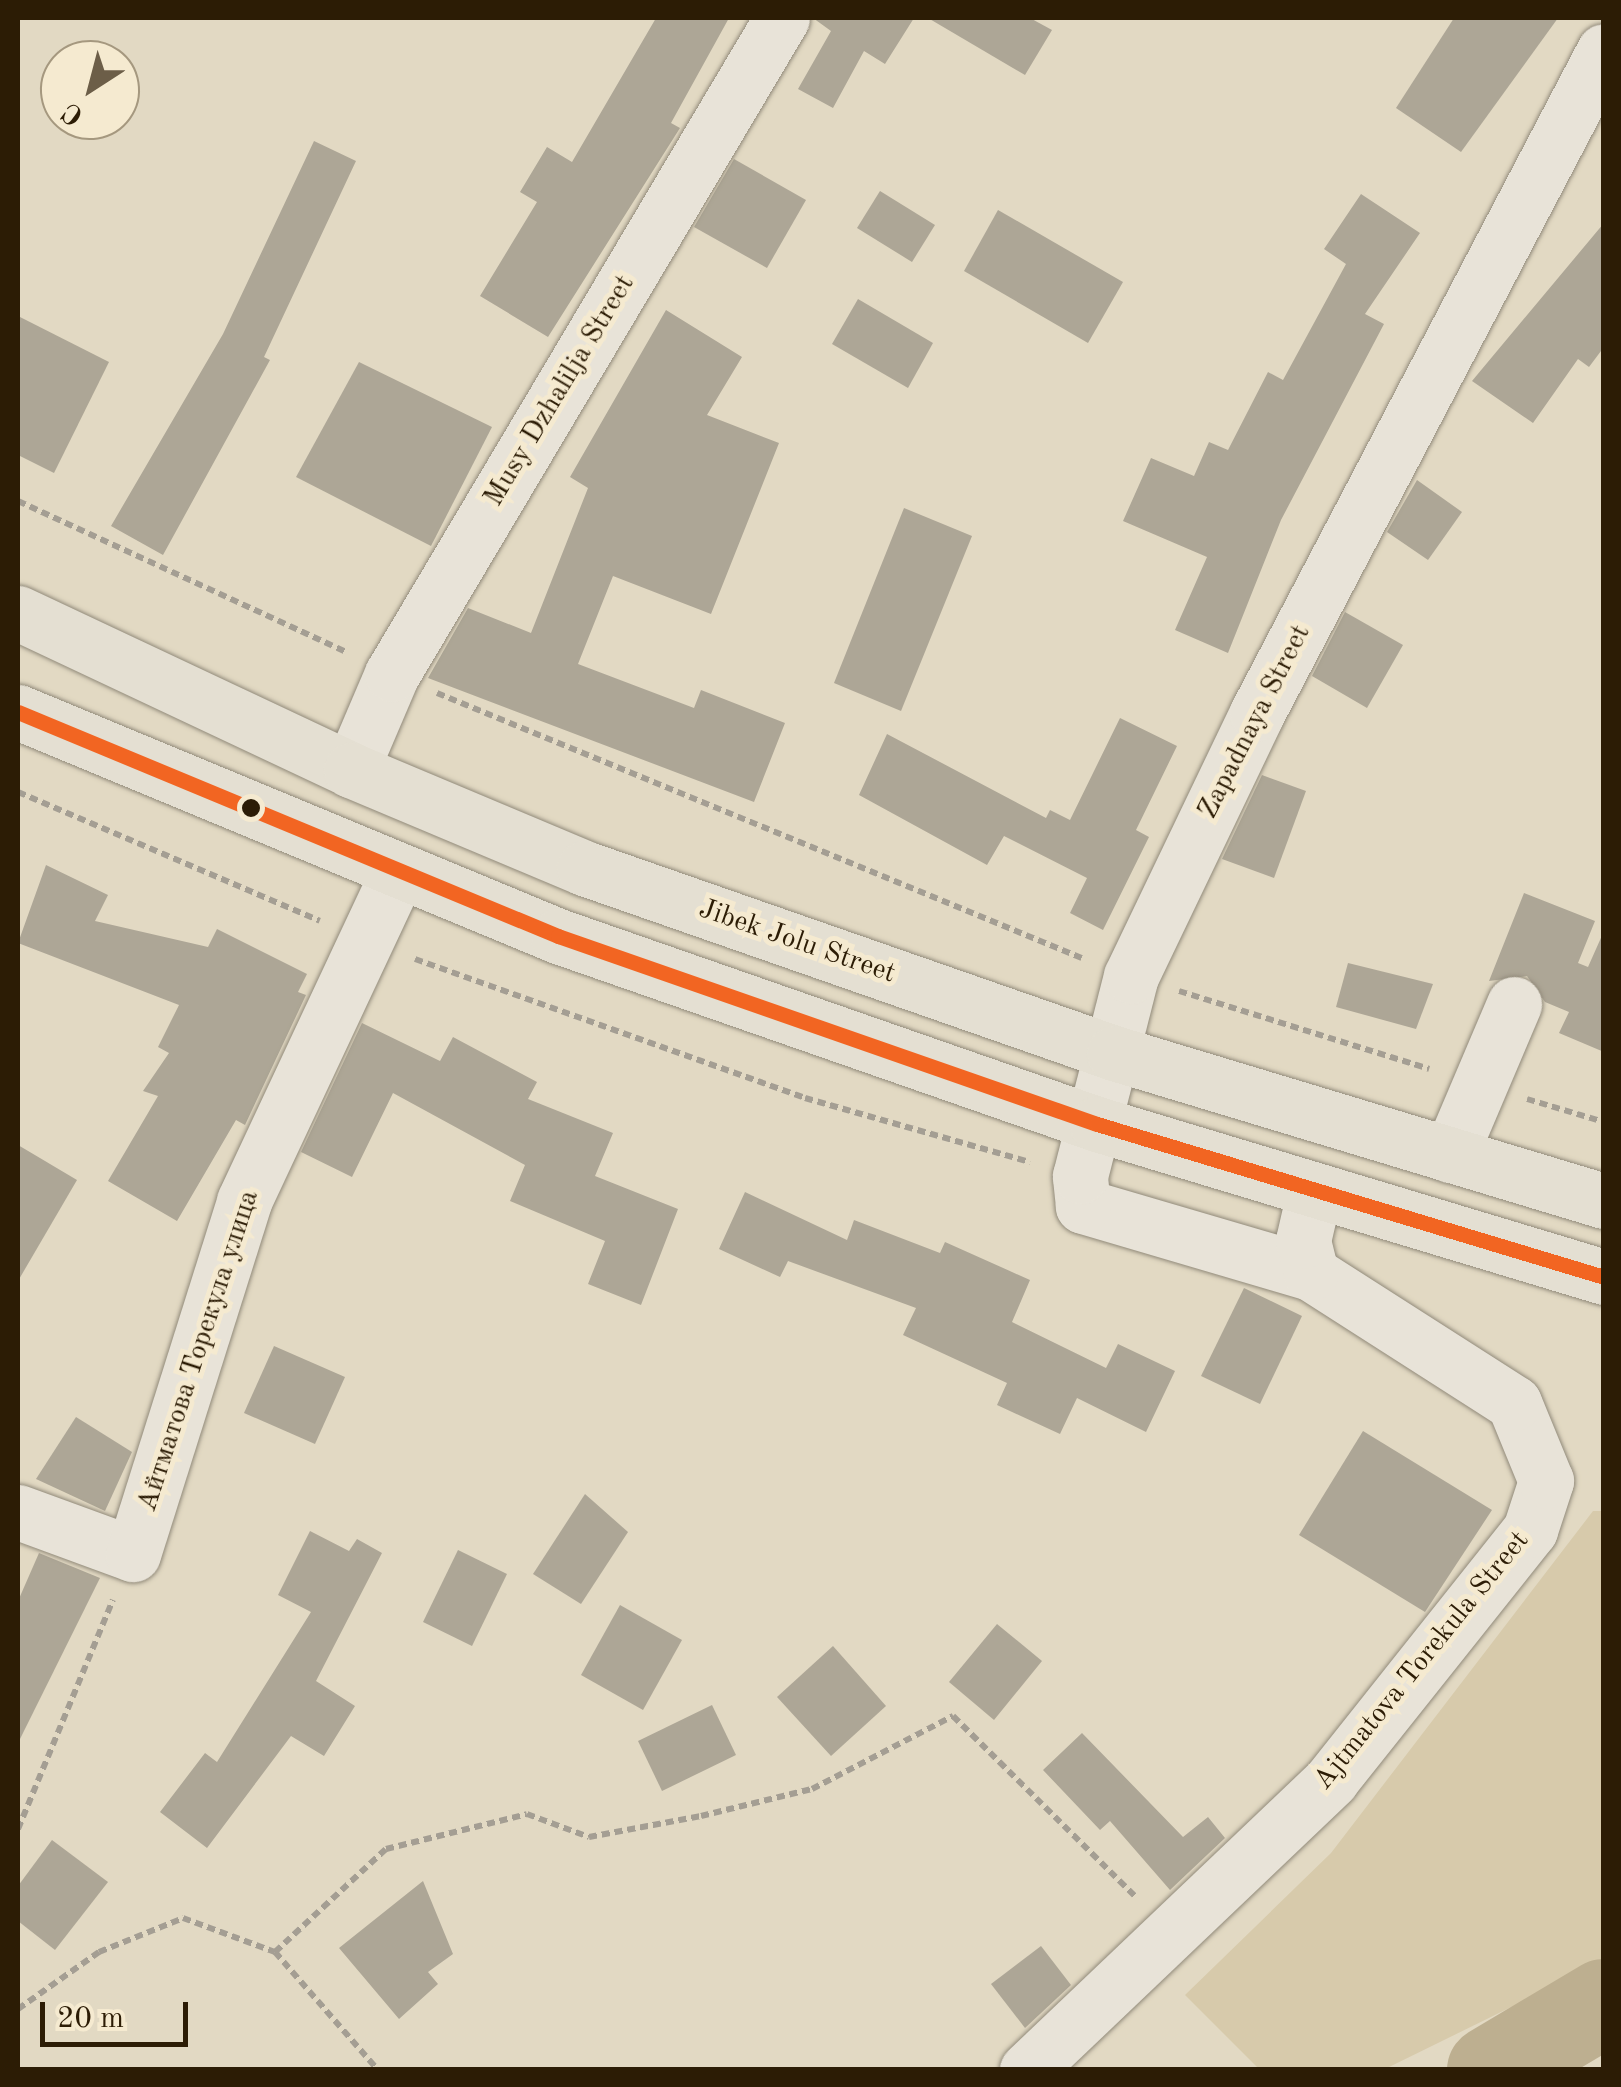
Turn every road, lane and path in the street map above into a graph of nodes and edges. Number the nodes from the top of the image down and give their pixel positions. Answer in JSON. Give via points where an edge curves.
{"nodes":[{"id":1,"x":782,"y":18,"type":"edge"},
{"id":2,"x":1604,"y":50,"type":"edge"},
{"id":3,"x":18,"y":500,"type":"edge"},
{"id":4,"x":18,"y":613,"type":"edge"},
{"id":5,"x":392,"y":674,"type":"junction"},
{"id":6,"x":18,"y":712,"type":"edge"},
{"id":7,"x":350,"y":770,"type":"junction"},
{"id":8,"x":397,"y":874,"type":"junction"},
{"id":9,"x":1130,"y":976,"type":"junction"},
{"id":10,"x":1514,"y":1004,"type":"dead end"},
{"id":11,"x":1114,"y":1052,"type":"junction"},
{"id":12,"x":1481,"y":1084,"type":"junction"},
{"id":13,"x":1604,"y":1122,"type":"edge"},
{"id":14,"x":1097,"y":1124,"type":"junction"},
{"id":15,"x":1450,"y":1156,"type":"junction"},
{"id":16,"x":1314,"y":1193,"type":"junction"},
{"id":17,"x":1604,"y":1201,"type":"edge"},
{"id":18,"x":1311,"y":1273,"type":"junction"},
{"id":19,"x":1604,"y":1277,"type":"edge"},
{"id":20,"x":18,"y":1512,"type":"edge"},
{"id":21,"x":132,"y":1554,"type":"junction"},
{"id":22,"x":18,"y":1829,"type":"edge"},
{"id":23,"x":1171,"y":1932,"type":"junction"},
{"id":24,"x":276,"y":1952,"type":"junction"},
{"id":25,"x":18,"y":2009,"type":"edge"},
{"id":26,"x":378,"y":2070,"type":"edge"},
{"id":27,"x":1027,"y":2070,"type":"edge"}],
"edges":[{"from":1,"to":5,"type":"street","name":"Musy Dzhalilja Street"},
{"from":2,"to":9,"type":"street","name":"Zapadnaya Street","via":[[1257,714]]},
{"from":3,"to":5,"type":"path"},
{"from":4,"to":7,"type":"main road","name":"Jibek Jolu Street"},
{"from":5,"to":7,"type":"street","name":"Musy Dzhalilja Street"},
{"from":5,"to":9,"type":"path","via":[[774,838]]},
{"from":6,"to":8,"type":"main road"},
{"from":7,"to":11,"type":"main road","name":"Jibek Jolu Street","via":[[584,868]]},
{"from":8,"to":14,"type":"main road"},
{"from":8,"to":21,"type":"street","name":"Айтматова Торекула улица","via":[[244,1201]]},
{"from":9,"to":11,"type":"street","name":"Zapadnaya Street"},
{"from":9,"to":12,"type":"path"},
{"from":10,"to":12,"type":"street"},
{"from":11,"to":14,"type":"street","name":"Zapadnaya Street"},
{"from":11,"to":15,"type":"main road","name":"Jibek Jolu Street"},
{"from":12,"to":13,"type":"path"},
{"from":12,"to":15,"type":"street"},
{"from":14,"to":16,"type":"main road"},
{"from":14,"to":18,"type":"street","name":"Zapadnaya Street","via":[[1080,1176],[1083,1206]]},
{"from":15,"to":17,"type":"main road","name":"Jibek Jolu Street"},
{"from":16,"to":18,"type":"street","via":[[1302,1241]]},
{"from":16,"to":19,"type":"main road"},
{"from":18,"to":23,"type":"street","name":"Ajtmatova Torekula Street","via":[[1514,1402],[1546,1481],[1530,1530],[1331,1780]]},
{"from":20,"to":21,"type":"street"},
{"from":21,"to":22,"type":"path"},
{"from":23,"to":24,"type":"path","via":[[953,1716],[812,1790],[589,1836],[527,1814],[386,1849]]},
{"from":23,"to":27,"type":"street","name":"Ajtmatova Torekula Street"},
{"from":24,"to":25,"type":"path","via":[[183,1918],[99,1952]]},
{"from":24,"to":26,"type":"path"}]}
